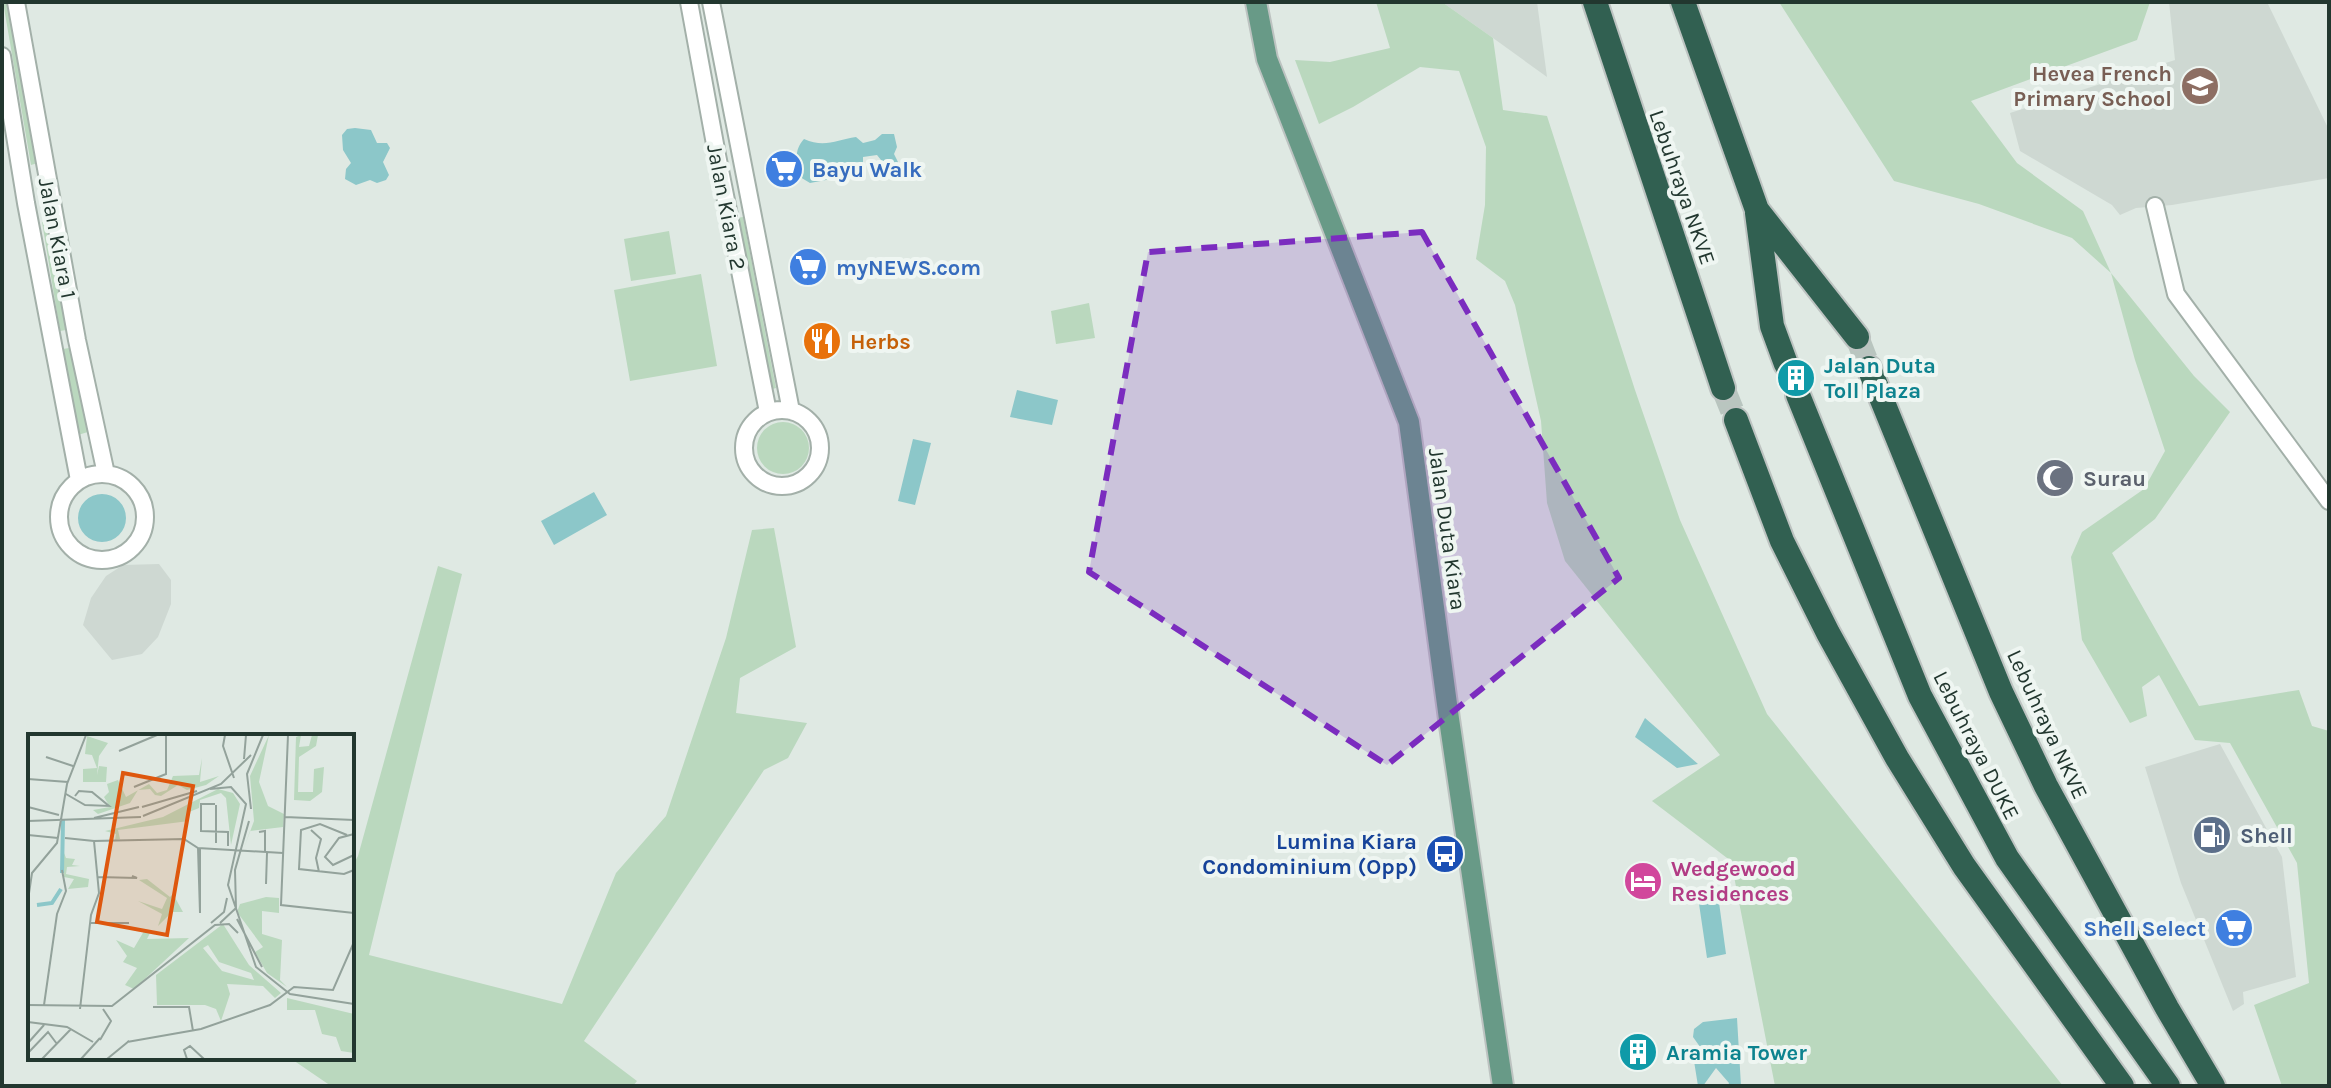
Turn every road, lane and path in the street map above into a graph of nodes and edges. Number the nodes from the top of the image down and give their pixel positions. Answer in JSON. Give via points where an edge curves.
{"nodes":[{"id":1,"x":16,"y":2,"type":"edge"},
{"id":2,"x":689,"y":2,"type":"edge"},
{"id":3,"x":711,"y":2,"type":"edge"},
{"id":4,"x":1256,"y":2,"type":"edge"},
{"id":5,"x":1595,"y":2,"type":"edge"},
{"id":6,"x":1683,"y":2,"type":"edge"},
{"id":7,"x":2,"y":56,"type":"edge"},
{"id":8,"x":2155,"y":206,"type":"dead end"},
{"id":9,"x":1757,"y":210,"type":"junction"},
{"id":10,"x":1857,"y":337,"type":"tunnel mouth"},
{"id":11,"x":1786,"y":364,"type":"dead end"},
{"id":12,"x":1869,"y":368,"type":"tunnel mouth"},
{"id":13,"x":1723,"y":388,"type":"tunnel mouth"},
{"id":14,"x":1798,"y":395,"type":"dead end"},
{"id":15,"x":791,"y":411,"type":"junction"},
{"id":16,"x":768,"y":412,"type":"junction"},
{"id":17,"x":1736,"y":420,"type":"tunnel mouth"},
{"id":18,"x":106,"y":474,"type":"junction"},
{"id":19,"x":79,"y":480,"type":"junction"},
{"id":20,"x":2329,"y":501,"type":"edge"},
{"id":21,"x":1503,"y":1086,"type":"edge"},
{"id":22,"x":2122,"y":1086,"type":"edge"},
{"id":23,"x":2168,"y":1086,"type":"edge"},
{"id":24,"x":2213,"y":1086,"type":"edge"}],
"edges":[{"from":1,"to":18,"type":"street","name":"Jalan Kiara 1"},
{"from":2,"to":16,"type":"street","name":"Jalan Kiara 2"},
{"from":3,"to":15,"type":"street","name":"Jalan Kiara 2"},
{"from":4,"to":21,"type":"main road","name":"Jalan Duta Kiara","via":[[1267,59],[1409,422]]},
{"from":5,"to":13,"type":"highway","name":"Lebuhraya NKVE"},
{"from":6,"to":9,"type":"highway"},
{"from":7,"to":19,"type":"street","name":"Jalan Kiara 1"},
{"from":8,"to":20,"type":"street","via":[[2176,294]]},
{"from":9,"to":10,"type":"highway"},
{"from":9,"to":11,"type":"highway","via":[[1772,326]]},
{"from":12,"to":24,"type":"highway","name":"Lebuhraya NKVE","via":[[2001,692],[2076,841]]},
{"from":14,"to":23,"type":"highway","name":"Lebuhraya DUKE","via":[[1920,696],[2007,858]]},
{"from":15,"to":16,"type":"street"},
{"from":15,"to":16,"type":"street","via":[[814,426],[821,452],[809,476],[789,486],[754,475],[744,452],[750,428]]},
{"from":17,"to":22,"type":"highway","via":[[1782,541],[1897,758],[1964,866]]},
{"from":18,"to":19,"type":"street"},
{"from":18,"to":19,"type":"street","via":[[131,484],[140,495],[146,523],[133,548],[108,561],[78,554],[64,539],[62,502]]}]}
